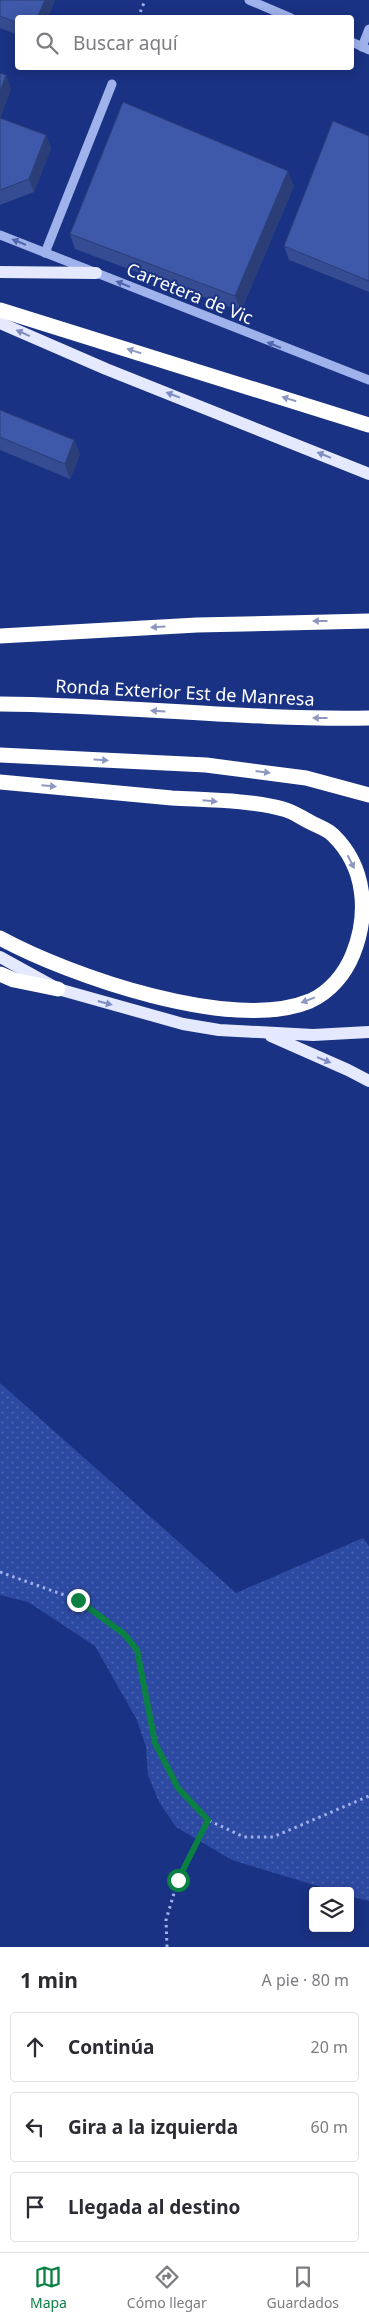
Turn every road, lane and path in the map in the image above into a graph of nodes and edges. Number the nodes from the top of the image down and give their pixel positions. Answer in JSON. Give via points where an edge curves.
{"nodes":[{"id":1,"x":145,"y":0,"type":"edge"},
{"id":2,"x":249,"y":0,"type":"edge"},
{"id":3,"x":139,"y":15,"type":"edge"},
{"id":4,"x":285,"y":15,"type":"edge"},
{"id":5,"x":369,"y":29,"type":"edge"},
{"id":6,"x":365,"y":48,"type":"edge"},
{"id":7,"x":112,"y":84,"type":"dead end"},
{"id":8,"x":0,"y":235,"type":"edge"},
{"id":9,"x":45,"y":252,"type":"junction"},
{"id":10,"x":0,"y":272,"type":"edge"},
{"id":11,"x":96,"y":273,"type":"junction"},
{"id":12,"x":0,"y":310,"type":"edge"},
{"id":13,"x":0,"y":323,"type":"edge"},
{"id":14,"x":369,"y":380,"type":"edge"},
{"id":15,"x":369,"y":424,"type":"edge"},
{"id":16,"x":369,"y":474,"type":"edge"},
{"id":17,"x":369,"y":621,"type":"edge"},
{"id":18,"x":0,"y":636,"type":"edge"},
{"id":19,"x":0,"y":704,"type":"edge"},
{"id":20,"x":369,"y":718,"type":"edge"},
{"id":21,"x":0,"y":755,"type":"edge"},
{"id":22,"x":0,"y":782,"type":"edge"},
{"id":23,"x":369,"y":795,"type":"edge"},
{"id":24,"x":0,"y":938,"type":"edge"},
{"id":25,"x":0,"y":957,"type":"edge"},
{"id":26,"x":0,"y":974,"type":"edge"},
{"id":27,"x":58,"y":989,"type":"junction"},
{"id":28,"x":369,"y":1032,"type":"edge"},
{"id":29,"x":264,"y":1033,"type":"junction"},
{"id":30,"x":369,"y":1081,"type":"edge"},
{"id":31,"x":0,"y":1572,"type":"edge"},
{"id":32,"x":369,"y":1796,"type":"edge"},
{"id":33,"x":208,"y":1820,"type":"junction"},
{"id":34,"x":167,"y":1947,"type":"edge"}],
"edges":[{"from":1,"to":3,"type":"path"},
{"from":2,"to":4,"type":"street"},
{"from":5,"to":6,"type":"street"},
{"from":7,"to":9,"type":"street"},
{"from":9,"to":8,"type":"street","name":"Carretera de Vic","one_way":true},
{"from":9,"to":11,"type":"street","name":"Carretera de Vic"},
{"from":10,"to":11,"type":"main road"},
{"from":14,"to":11,"type":"street","name":"Carretera de Vic","one_way":true},
{"from":15,"to":12,"type":"highway","one_way":true},
{"from":16,"to":13,"type":"main road","one_way":true},
{"from":17,"to":18,"type":"highway","one_way":true,"via":[[197,625]]},
{"from":20,"to":19,"type":"highway","name":"Ronda Exterior Est de Manresa","one_way":true,"via":[[271,718]]},
{"from":21,"to":23,"type":"highway","one_way":true,"via":[[206,765],[306,778]]},
{"from":22,"to":24,"type":"highway","one_way":true,"via":[[284,809],[332,834],[346,852],[358,877],[364,920],[356,947],[340,978],[323,994],[279,1009],[215,1007],[160,998],[67,970]]},
{"from":25,"to":27,"type":"main road"},
{"from":26,"to":27,"type":"highway"},
{"from":27,"to":29,"type":"main road","one_way":true,"via":[[183,1024]]},
{"from":28,"to":29,"type":"main road"},
{"from":29,"to":30,"type":"main road","one_way":true},
{"from":31,"to":33,"type":"path","via":[[78,1600],[124,1634],[137,1650],[155,1743],[178,1788]]},
{"from":32,"to":33,"type":"path","via":[[273,1836],[244,1837]]},
{"from":33,"to":34,"type":"path","via":[[178,1880],[166,1920]]}]}
